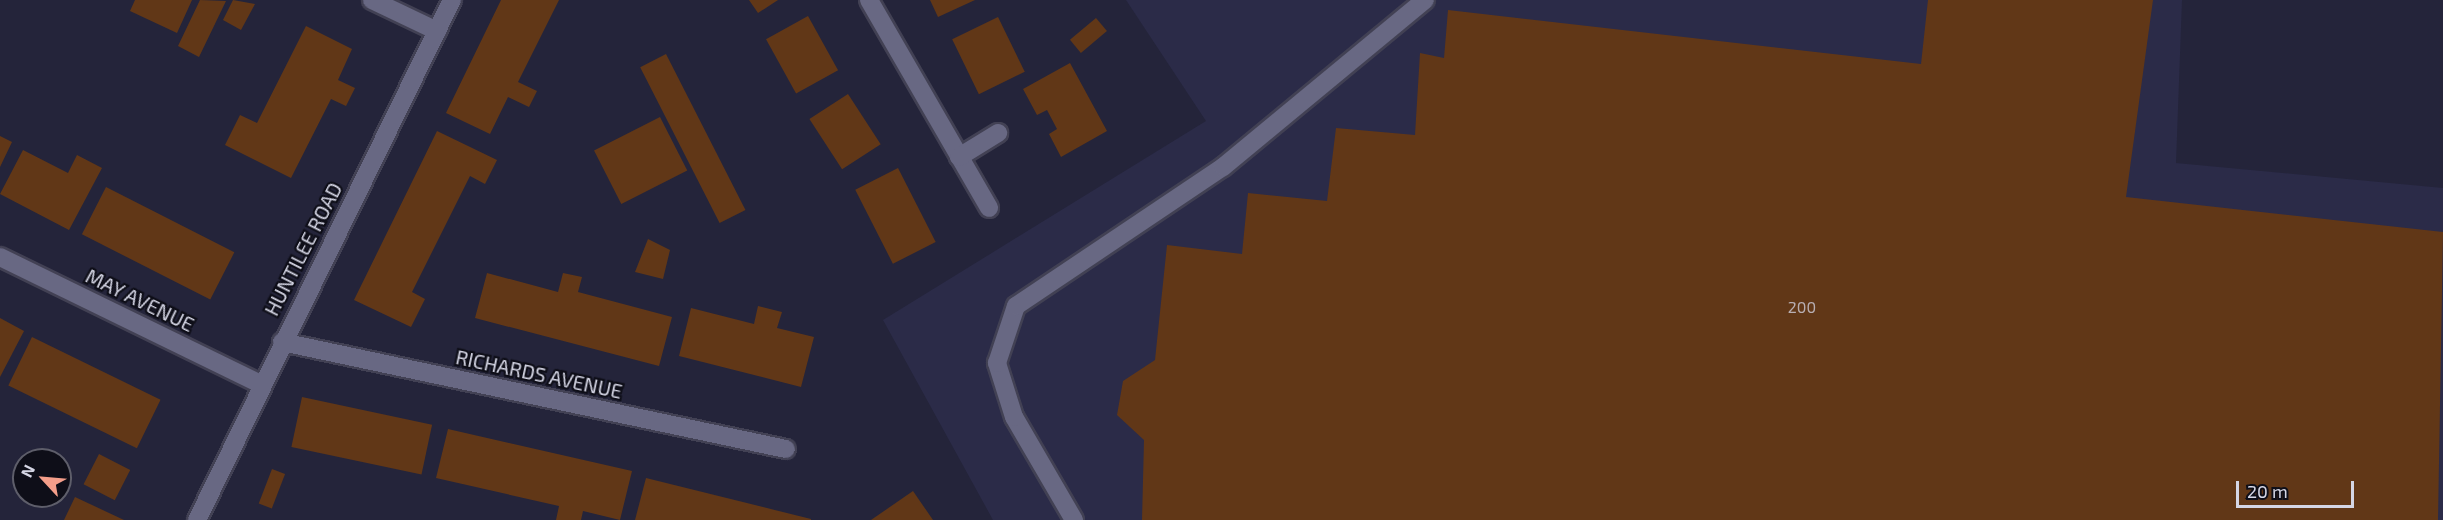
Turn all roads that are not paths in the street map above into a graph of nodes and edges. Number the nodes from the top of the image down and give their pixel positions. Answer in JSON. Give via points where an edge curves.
{"nodes":[{"id":1,"x":372,"y":0,"type":"edge"},
{"id":2,"x":452,"y":0,"type":"edge"},
{"id":3,"x":869,"y":0,"type":"edge"},
{"id":4,"x":1425,"y":0,"type":"edge"},
{"id":5,"x":437,"y":31,"type":"junction"},
{"id":6,"x":998,"y":133,"type":"dead end"},
{"id":7,"x":959,"y":157,"type":"junction"},
{"id":8,"x":988,"y":208,"type":"dead end"},
{"id":9,"x":0,"y":257,"type":"edge"},
{"id":10,"x":282,"y":342,"type":"junction"},
{"id":11,"x":260,"y":384,"type":"junction"},
{"id":12,"x":786,"y":449,"type":"dead end"},
{"id":13,"x":200,"y":520,"type":"edge"},
{"id":14,"x":1074,"y":520,"type":"edge"}],
"edges":[{"from":1,"to":5,"type":"street"},
{"from":2,"to":5,"type":"street","name":"HUNTILEE ROAD"},
{"from":3,"to":7,"type":"street"},
{"from":4,"to":14,"type":"street","via":[[1223,167],[1016,306],[997,363],[1014,417]]},
{"from":5,"to":10,"type":"street","name":"HUNTILEE ROAD"},
{"from":6,"to":7,"type":"street"},
{"from":7,"to":8,"type":"street"},
{"from":9,"to":11,"type":"street","name":"MAY AVENUE"},
{"from":10,"to":11,"type":"street","name":"HUNTILEE ROAD"},
{"from":10,"to":12,"type":"street","name":"RICHARDS AVENUE"},
{"from":11,"to":13,"type":"street","name":"HUNTILEE ROAD"}]}
